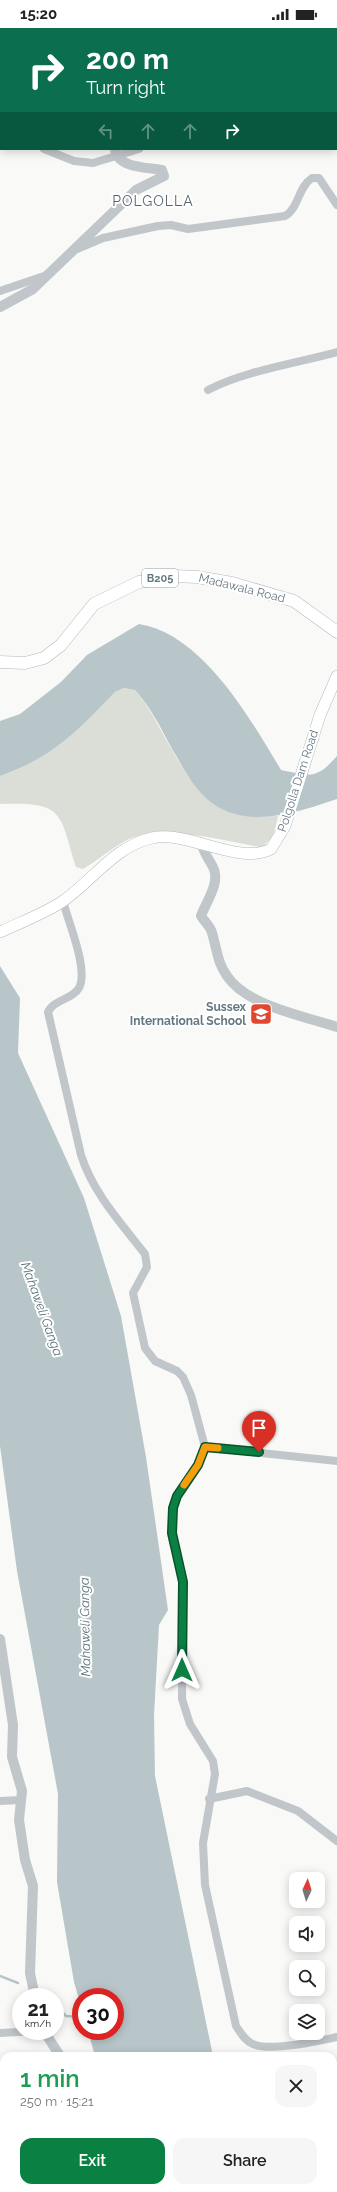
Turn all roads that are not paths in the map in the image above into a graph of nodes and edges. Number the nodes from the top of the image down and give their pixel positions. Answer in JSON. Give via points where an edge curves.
{"nodes":[{"id":1,"x":46,"y":150,"type":"edge"},
{"id":2,"x":133,"y":150,"type":"edge"},
{"id":3,"x":116,"y":153,"type":"edge"},
{"id":4,"x":337,"y":205,"type":"edge"},
{"id":5,"x":70,"y":252,"type":"junction"},
{"id":6,"x":50,"y":274,"type":"junction"},
{"id":7,"x":0,"y":290,"type":"edge"},
{"id":8,"x":0,"y":307,"type":"edge"},
{"id":9,"x":337,"y":352,"type":"edge"},
{"id":10,"x":208,"y":390,"type":"dead end"},
{"id":11,"x":337,"y":632,"type":"edge"},
{"id":12,"x":0,"y":662,"type":"edge"},
{"id":13,"x":337,"y":676,"type":"edge"},
{"id":14,"x":202,"y":844,"type":"junction"},
{"id":15,"x":63,"y":901,"type":"junction"},
{"id":16,"x":1,"y":932,"type":"edge"},
{"id":17,"x":337,"y":1027,"type":"edge"},
{"id":18,"x":205,"y":1447,"type":"junction"},
{"id":19,"x":337,"y":1461,"type":"edge"},
{"id":20,"x":0,"y":1639,"type":"edge"},
{"id":21,"x":209,"y":1799,"type":"junction"},
{"id":22,"x":21,"y":1800,"type":"junction"},
{"id":23,"x":0,"y":1801,"type":"edge"},
{"id":24,"x":337,"y":1841,"type":"edge"},
{"id":25,"x":33,"y":1988,"type":"edge"},
{"id":26,"x":12,"y":2032,"type":"edge"},
{"id":27,"x":0,"y":2033,"type":"edge"},
{"id":28,"x":337,"y":2038,"type":"edge"},
{"id":29,"x":50,"y":2040,"type":"edge"},
{"id":30,"x":57,"y":2052,"type":"edge"}],
"edges":[{"from":1,"to":3,"type":"street","via":[[74,161],[93,163]]},
{"from":2,"to":3,"type":"street"},
{"from":3,"to":5,"type":"street","via":[[122,163],[162,170],[164,176],[136,190]]},
{"from":4,"to":5,"type":"street","via":[[319,178],[312,178],[306,182],[291,213],[285,216],[188,229],[172,225],[158,226],[103,238]]},
{"from":5,"to":6,"type":"street"},
{"from":6,"to":7,"type":"street"},
{"from":6,"to":8,"type":"street","via":[[33,289]]},
{"from":9,"to":10,"type":"street","via":[[241,377]]},
{"from":11,"to":12,"type":"main road","name":"Madawala Road","number":"B205","via":[[294,601],[232,583],[197,576],[175,576],[139,582],[94,604],[61,644],[44,658],[25,663]]},
{"from":13,"to":14,"type":"main road","name":"Polgolla Dam Road","via":[[320,714],[282,832],[271,849],[260,853],[246,853]]},
{"from":14,"to":15,"type":"main road","name":"Polgolla Dam Road","via":[[169,837],[151,838],[138,843],[106,863]]},
{"from":14,"to":17,"type":"street","via":[[215,874],[200,916],[212,932],[216,954],[228,977],[251,997]]},
{"from":15,"to":16,"type":"main road","name":"Polgolla Dam Road"},
{"from":15,"to":18,"type":"street","via":[[83,968],[79,987],[72,994],[50,1006],[48,1012],[81,1155],[95,1188],[145,1254],[147,1267],[133,1292],[142,1340],[155,1361],[177,1370],[183,1376],[191,1395]]},
{"from":18,"to":19,"type":"street"},
{"from":18,"to":21,"type":"street","via":[[198,1465],[177,1496],[173,1508],[172,1533],[183,1582],[182,1699],[190,1724],[213,1761],[215,1774]]},
{"from":20,"to":22,"type":"street","via":[[13,1725],[12,1757],[22,1791]]},
{"from":21,"to":24,"type":"street","via":[[247,1791],[298,1810]]},
{"from":21,"to":28,"type":"street","via":[[203,1843],[205,1885],[236,2026],[247,2041],[254,2045],[280,2047]]},
{"from":22,"to":23,"type":"street"},
{"from":22,"to":25,"type":"street","via":[[19,1820],[33,1886],[30,1973]]},
{"from":26,"to":27,"type":"street"},
{"from":29,"to":30,"type":"street"}]}
